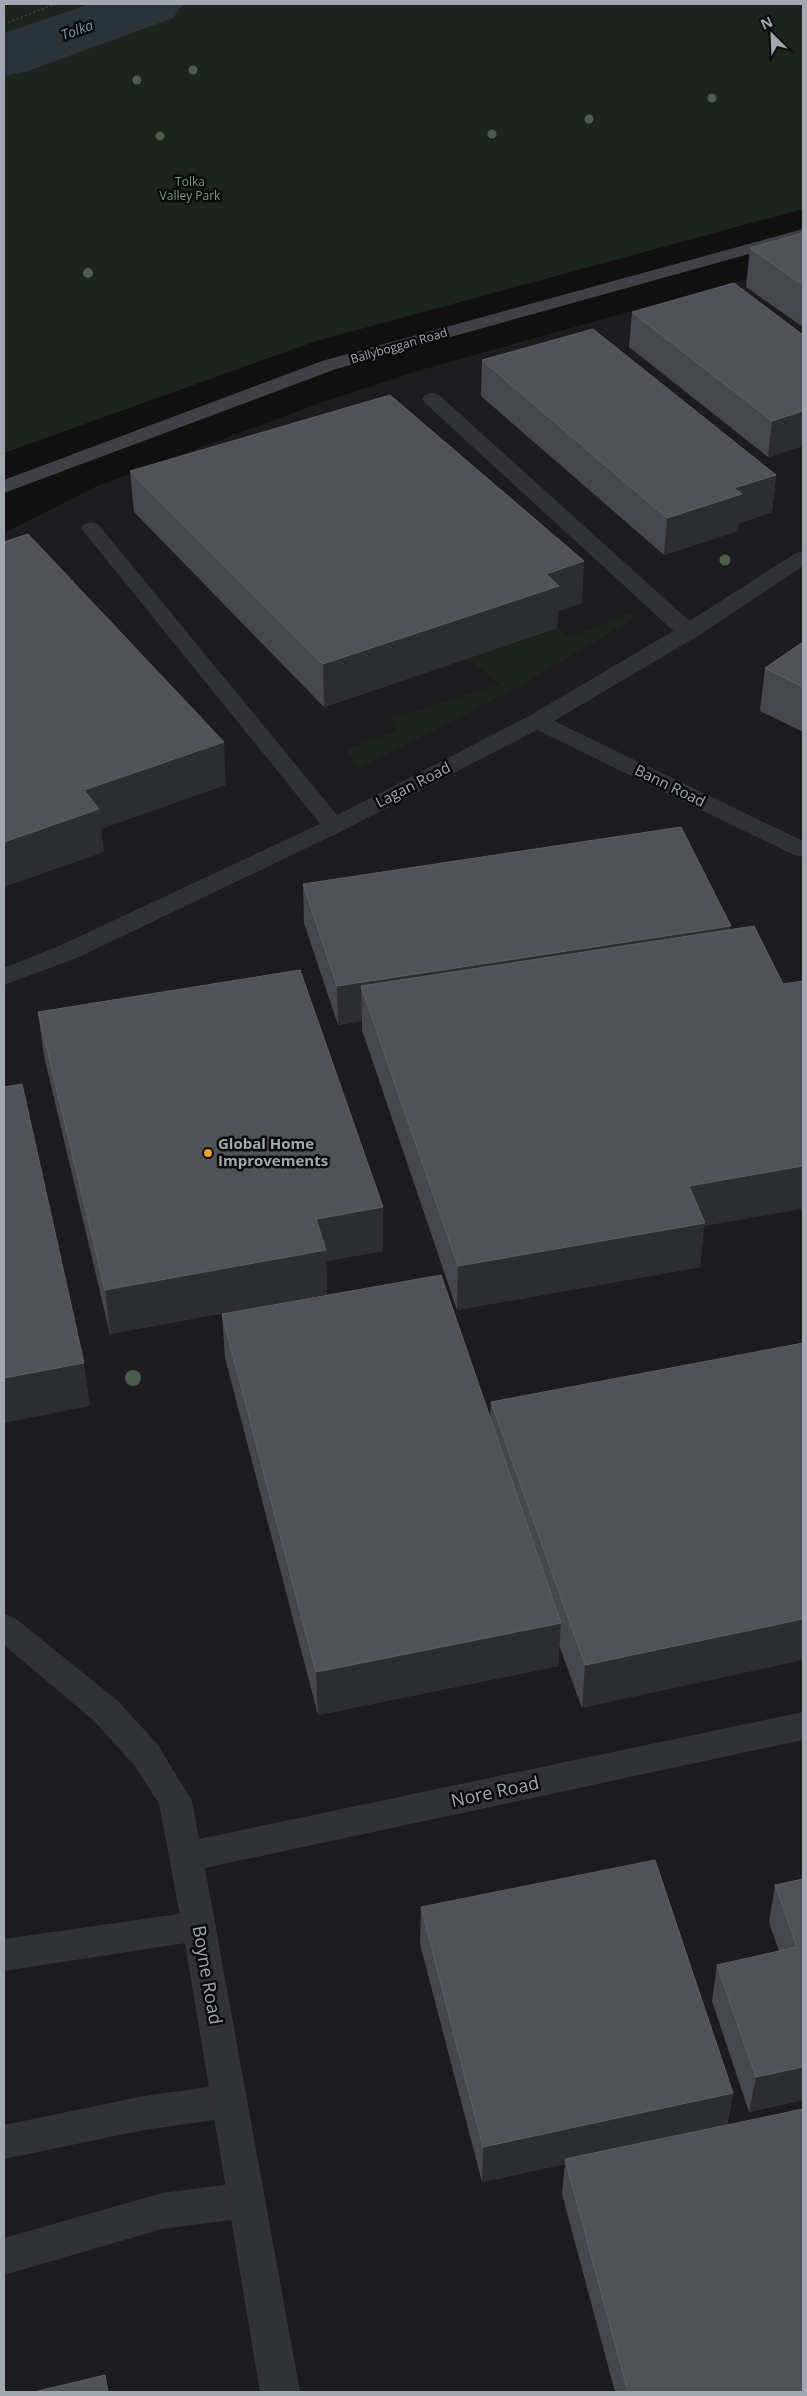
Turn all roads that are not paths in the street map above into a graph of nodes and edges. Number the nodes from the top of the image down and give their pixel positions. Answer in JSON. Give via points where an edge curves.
{"nodes":[{"id":1,"x":803,"y":234,"type":"edge"},
{"id":2,"x":432,"y":399,"type":"dead end"},
{"id":3,"x":4,"y":487,"type":"edge"},
{"id":4,"x":91,"y":528,"type":"dead end"},
{"id":5,"x":803,"y":557,"type":"edge"},
{"id":6,"x":688,"y":632,"type":"junction"},
{"id":7,"x":538,"y":721,"type":"junction"},
{"id":8,"x":334,"y":826,"type":"junction"},
{"id":9,"x":803,"y":850,"type":"edge"},
{"id":10,"x":4,"y":977,"type":"edge"},
{"id":11,"x":4,"y":1627,"type":"edge"},
{"id":12,"x":803,"y":1726,"type":"edge"},
{"id":13,"x":186,"y":1857,"type":"junction"},
{"id":14,"x":199,"y":1926,"type":"junction"},
{"id":15,"x":4,"y":1955,"type":"edge"},
{"id":16,"x":229,"y":2100,"type":"junction"},
{"id":17,"x":4,"y":2142,"type":"edge"},
{"id":18,"x":246,"y":2200,"type":"junction"},
{"id":19,"x":4,"y":2257,"type":"edge"},
{"id":20,"x":280,"y":2392,"type":"edge"}],
"edges":[{"from":1,"to":3,"type":"street","name":"Ballyboggan Road","via":[[329,365]]},
{"from":2,"to":6,"type":"street"},
{"from":4,"to":8,"type":"street"},
{"from":5,"to":6,"type":"street","name":"Lagan Road"},
{"from":6,"to":7,"type":"street","name":"Lagan Road"},
{"from":7,"to":8,"type":"street","name":"Lagan Road"},
{"from":7,"to":9,"type":"street","name":"Bann Road"},
{"from":8,"to":10,"type":"street","name":"Lagan Road","via":[[68,952]]},
{"from":11,"to":13,"type":"street","name":"Boyne Road","via":[[106,1711],[146,1755],[175,1801]]},
{"from":12,"to":13,"type":"street","name":"Nore Road"},
{"from":13,"to":14,"type":"street","name":"Boyne Road"},
{"from":14,"to":15,"type":"street"},
{"from":14,"to":16,"type":"street","name":"Boyne Road"},
{"from":16,"to":17,"type":"street"},
{"from":16,"to":18,"type":"street","name":"Boyne Road"},
{"from":18,"to":19,"type":"street","via":[[162,2210]]},
{"from":18,"to":20,"type":"street","name":"Boyne Road"}]}
